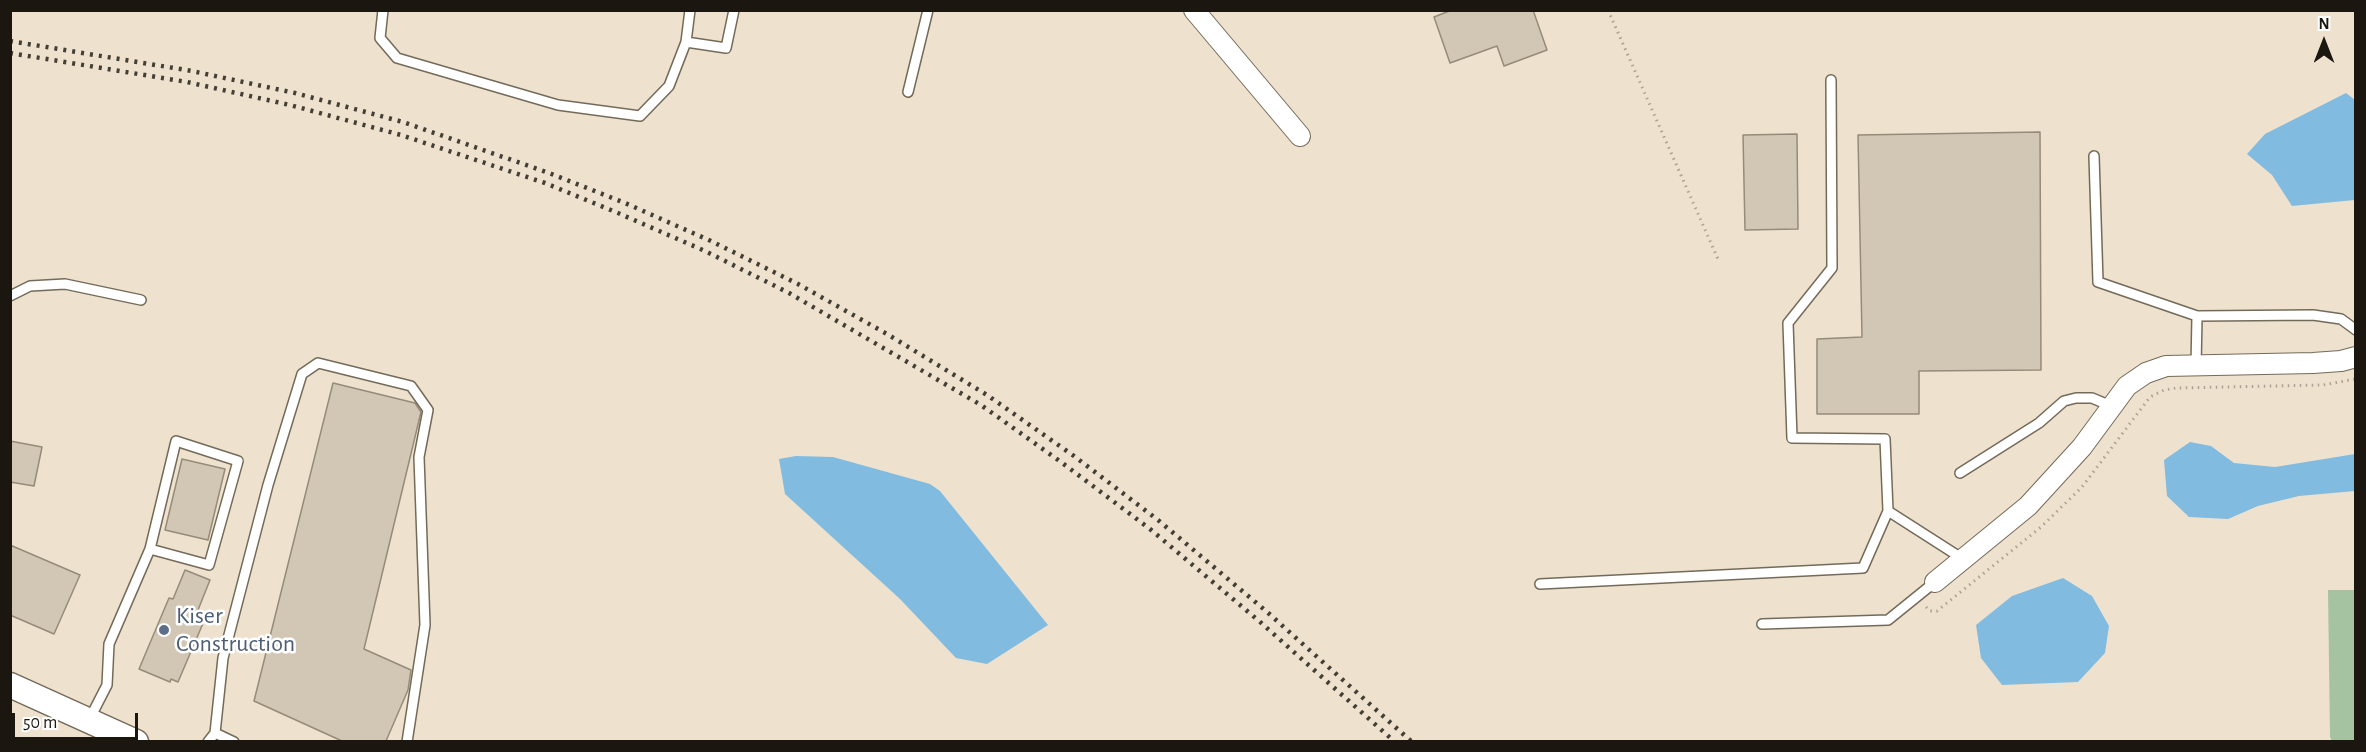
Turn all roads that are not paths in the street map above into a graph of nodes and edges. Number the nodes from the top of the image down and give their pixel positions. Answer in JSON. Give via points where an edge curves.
{"nodes":[{"id":1,"x":383,"y":10,"type":"edge"},
{"id":2,"x":690,"y":10,"type":"edge"},
{"id":3,"x":734,"y":10,"type":"edge"},
{"id":4,"x":928,"y":10,"type":"edge"},
{"id":5,"x":1194,"y":10,"type":"edge"},
{"id":6,"x":686,"y":42,"type":"junction"},
{"id":7,"x":1831,"y":80,"type":"dead end"},
{"id":8,"x":908,"y":92,"type":"dead end"},
{"id":9,"x":1300,"y":136,"type":"dead end"},
{"id":10,"x":2094,"y":156,"type":"dead end"},
{"id":11,"x":10,"y":296,"type":"edge"},
{"id":12,"x":141,"y":300,"type":"dead end"},
{"id":13,"x":2197,"y":316,"type":"junction"},
{"id":14,"x":2355,"y":330,"type":"edge"},
{"id":15,"x":2355,"y":357,"type":"edge"},
{"id":16,"x":2196,"y":367,"type":"junction"},
{"id":17,"x":2111,"y":406,"type":"junction"},
{"id":18,"x":1960,"y":474,"type":"dead end"},
{"id":19,"x":1888,"y":512,"type":"junction"},
{"id":20,"x":150,"y":549,"type":"junction"},
{"id":21,"x":1963,"y":559,"type":"junction"},
{"id":22,"x":1935,"y":582,"type":"joint"},
{"id":23,"x":1540,"y":584,"type":"dead end"},
{"id":24,"x":1762,"y":624,"type":"dead end"},
{"id":25,"x":10,"y":685,"type":"edge"},
{"id":26,"x":88,"y":720,"type":"junction"},
{"id":27,"x":215,"y":733,"type":"junction"},
{"id":28,"x":136,"y":741,"type":"edge"},
{"id":29,"x":208,"y":741,"type":"edge"},
{"id":30,"x":234,"y":741,"type":"edge"},
{"id":31,"x":407,"y":741,"type":"edge"}],
"edges":[{"from":1,"to":6,"type":"lane","via":[[380,38],[397,58],[558,105],[640,116],[669,86]]},
{"from":2,"to":6,"type":"lane"},
{"from":3,"to":6,"type":"lane","via":[[726,48]]},
{"from":4,"to":8,"type":"lane"},
{"from":5,"to":9,"type":"street"},
{"from":7,"to":19,"type":"lane","via":[[1832,268],[1788,323],[1792,438],[1885,439]]},
{"from":10,"to":13,"type":"lane","via":[[2098,282]]},
{"from":11,"to":12,"type":"lane","via":[[30,286],[65,284]]},
{"from":13,"to":14,"type":"lane","via":[[2313,315],[2341,320]]},
{"from":13,"to":16,"type":"lane"},
{"from":15,"to":16,"type":"street","via":[[2313,363]]},
{"from":16,"to":17,"type":"street","via":[[2166,366],[2146,373],[2127,386]]},
{"from":17,"to":18,"type":"lane","via":[[2092,398],[2064,401],[2039,423]]},
{"from":17,"to":21,"type":"street","via":[[2082,447],[2028,506]]},
{"from":19,"to":21,"type":"lane"},
{"from":19,"to":23,"type":"lane","via":[[1863,568]]},
{"from":20,"to":20,"type":"lane","via":[[176,441],[238,461],[210,565]]},
{"from":20,"to":26,"type":"lane","via":[[109,644],[107,685]]},
{"from":21,"to":22,"type":"street"},
{"from":22,"to":24,"type":"lane","via":[[1888,620]]},
{"from":25,"to":26,"type":"street"},
{"from":26,"to":28,"type":"street"},
{"from":27,"to":29,"type":"lane"},
{"from":27,"to":30,"type":"lane"},
{"from":27,"to":31,"type":"lane","via":[[223,658],[268,485],[302,374],[318,363],[411,387],[428,410],[419,457],[425,625]]}]}
